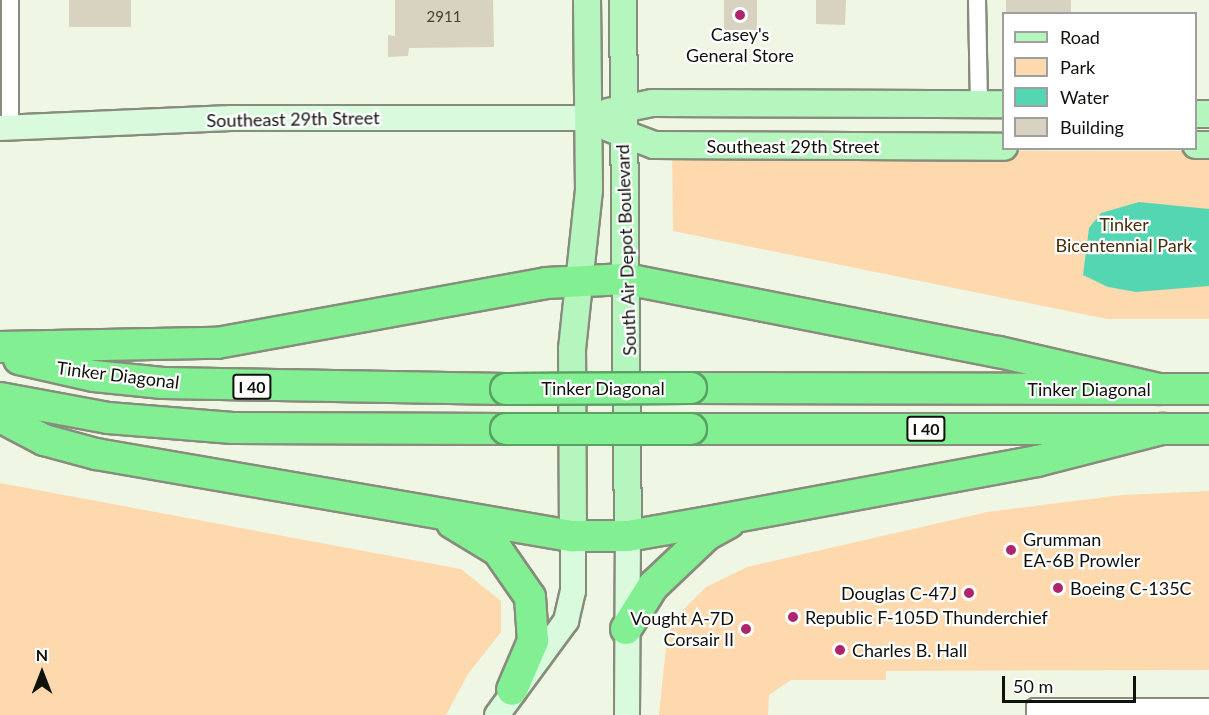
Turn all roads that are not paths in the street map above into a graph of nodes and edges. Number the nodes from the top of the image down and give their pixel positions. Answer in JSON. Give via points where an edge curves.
{"nodes":[{"id":1,"x":10,"y":0,"type":"edge"},
{"id":2,"x":587,"y":0,"type":"edge"},
{"id":3,"x":623,"y":0,"type":"edge"},
{"id":4,"x":977,"y":0,"type":"edge"},
{"id":5,"x":991,"y":104,"type":"edge"},
{"id":6,"x":623,"y":107,"type":"junction"},
{"id":7,"x":587,"y":118,"type":"junction"},
{"id":8,"x":5,"y":128,"type":"edge"},
{"id":9,"x":622,"y":133,"type":"junction"},
{"id":10,"x":1002,"y":147,"type":"edge"},
{"id":11,"x":626,"y":279,"type":"junction"},
{"id":12,"x":579,"y":281,"type":"junction"},
{"id":13,"x":0,"y":347,"type":"edge"},
{"id":14,"x":0,"y":355,"type":"edge"},
{"id":15,"x":1159,"y":389,"type":"junction"},
{"id":16,"x":1209,"y":389,"type":"edge"},
{"id":17,"x":0,"y":398,"type":"edge"},
{"id":18,"x":0,"y":417,"type":"edge"},
{"id":19,"x":1162,"y":429,"type":"junction"},
{"id":20,"x":1209,"y":429,"type":"edge"},
{"id":21,"x":439,"y":515,"type":"junction"},
{"id":22,"x":744,"y":515,"type":"junction"},
{"id":23,"x":573,"y":536,"type":"junction"},
{"id":24,"x":628,"y":536,"type":"junction"},
{"id":25,"x":626,"y":629,"type":"junction"},
{"id":26,"x":512,"y":690,"type":"junction"},
{"id":27,"x":1209,"y":707,"type":"edge"},
{"id":28,"x":497,"y":715,"type":"edge"},
{"id":29,"x":627,"y":715,"type":"edge"},
{"id":30,"x":1035,"y":715,"type":"edge"}],
"edges":[{"from":1,"to":8,"type":"street"},
{"from":2,"to":7,"type":"main road","name":"South Air Depot Boulevard"},
{"from":3,"to":6,"type":"main road","name":"South Air Depot Boulevard"},
{"from":4,"to":5,"type":"street"},
{"from":5,"to":6,"type":"main road","name":"Southeast 29th Street","via":[[652,103]]},
{"from":6,"to":7,"type":"main road","name":"Southeast 29th Street"},
{"from":6,"to":9,"type":"main road","name":"South Air Depot Boulevard"},
{"from":7,"to":8,"type":"main road","name":"Southeast 29th Street","via":[[231,118]]},
{"from":7,"to":9,"type":"main road","name":"Southeast 29th Street"},
{"from":7,"to":12,"type":"main road","name":"South Air Depot Boulevard","via":[[589,190]]},
{"from":9,"to":10,"type":"main road","name":"Southeast 29th Street","via":[[654,145]]},
{"from":9,"to":11,"type":"main road","name":"South Air Depot Boulevard"},
{"from":11,"to":12,"type":"highway"},
{"from":11,"to":15,"type":"highway","via":[[999,352]]},
{"from":11,"to":24,"type":"main road","name":"South Air Depot Boulevard"},
{"from":12,"to":13,"type":"highway","via":[[217,343]]},
{"from":12,"to":23,"type":"main road","name":"South Air Depot Boulevard","via":[[572,349]]},
{"from":14,"to":15,"type":"highway","name":"Tinker Diagonal","number":"I 40","bridge":true,"via":[[94,376],[163,383],[506,389]]},
{"from":15,"to":16,"type":"highway","name":"Tinker Diagonal","number":"I 40"},
{"from":17,"to":19,"type":"highway","number":"I 40","bridge":true,"via":[[108,418],[233,428]]},
{"from":18,"to":21,"type":"highway","via":[[44,440],[96,454]]},
{"from":19,"to":20,"type":"highway","number":"I 40"},
{"from":19,"to":22,"type":"highway","via":[[1037,460]]},
{"from":21,"to":23,"type":"highway"},
{"from":21,"to":26,"type":"highway","via":[[498,550],[530,597],[533,641]]},
{"from":22,"to":24,"type":"highway"},
{"from":22,"to":25,"type":"highway","via":[[707,535],[683,556],[653,586]]},
{"from":23,"to":24,"type":"highway"},
{"from":23,"to":26,"type":"main road","name":"South Air Depot Boulevard","via":[[573,591],[566,621],[548,651]]},
{"from":24,"to":25,"type":"main road","name":"South Air Depot Boulevard"},
{"from":25,"to":29,"type":"main road","name":"South Air Depot Boulevard"},
{"from":26,"to":28,"type":"main road","name":"South Air Depot Boulevard"},
{"from":27,"to":30,"type":"street","via":[[1035,707]]}]}
